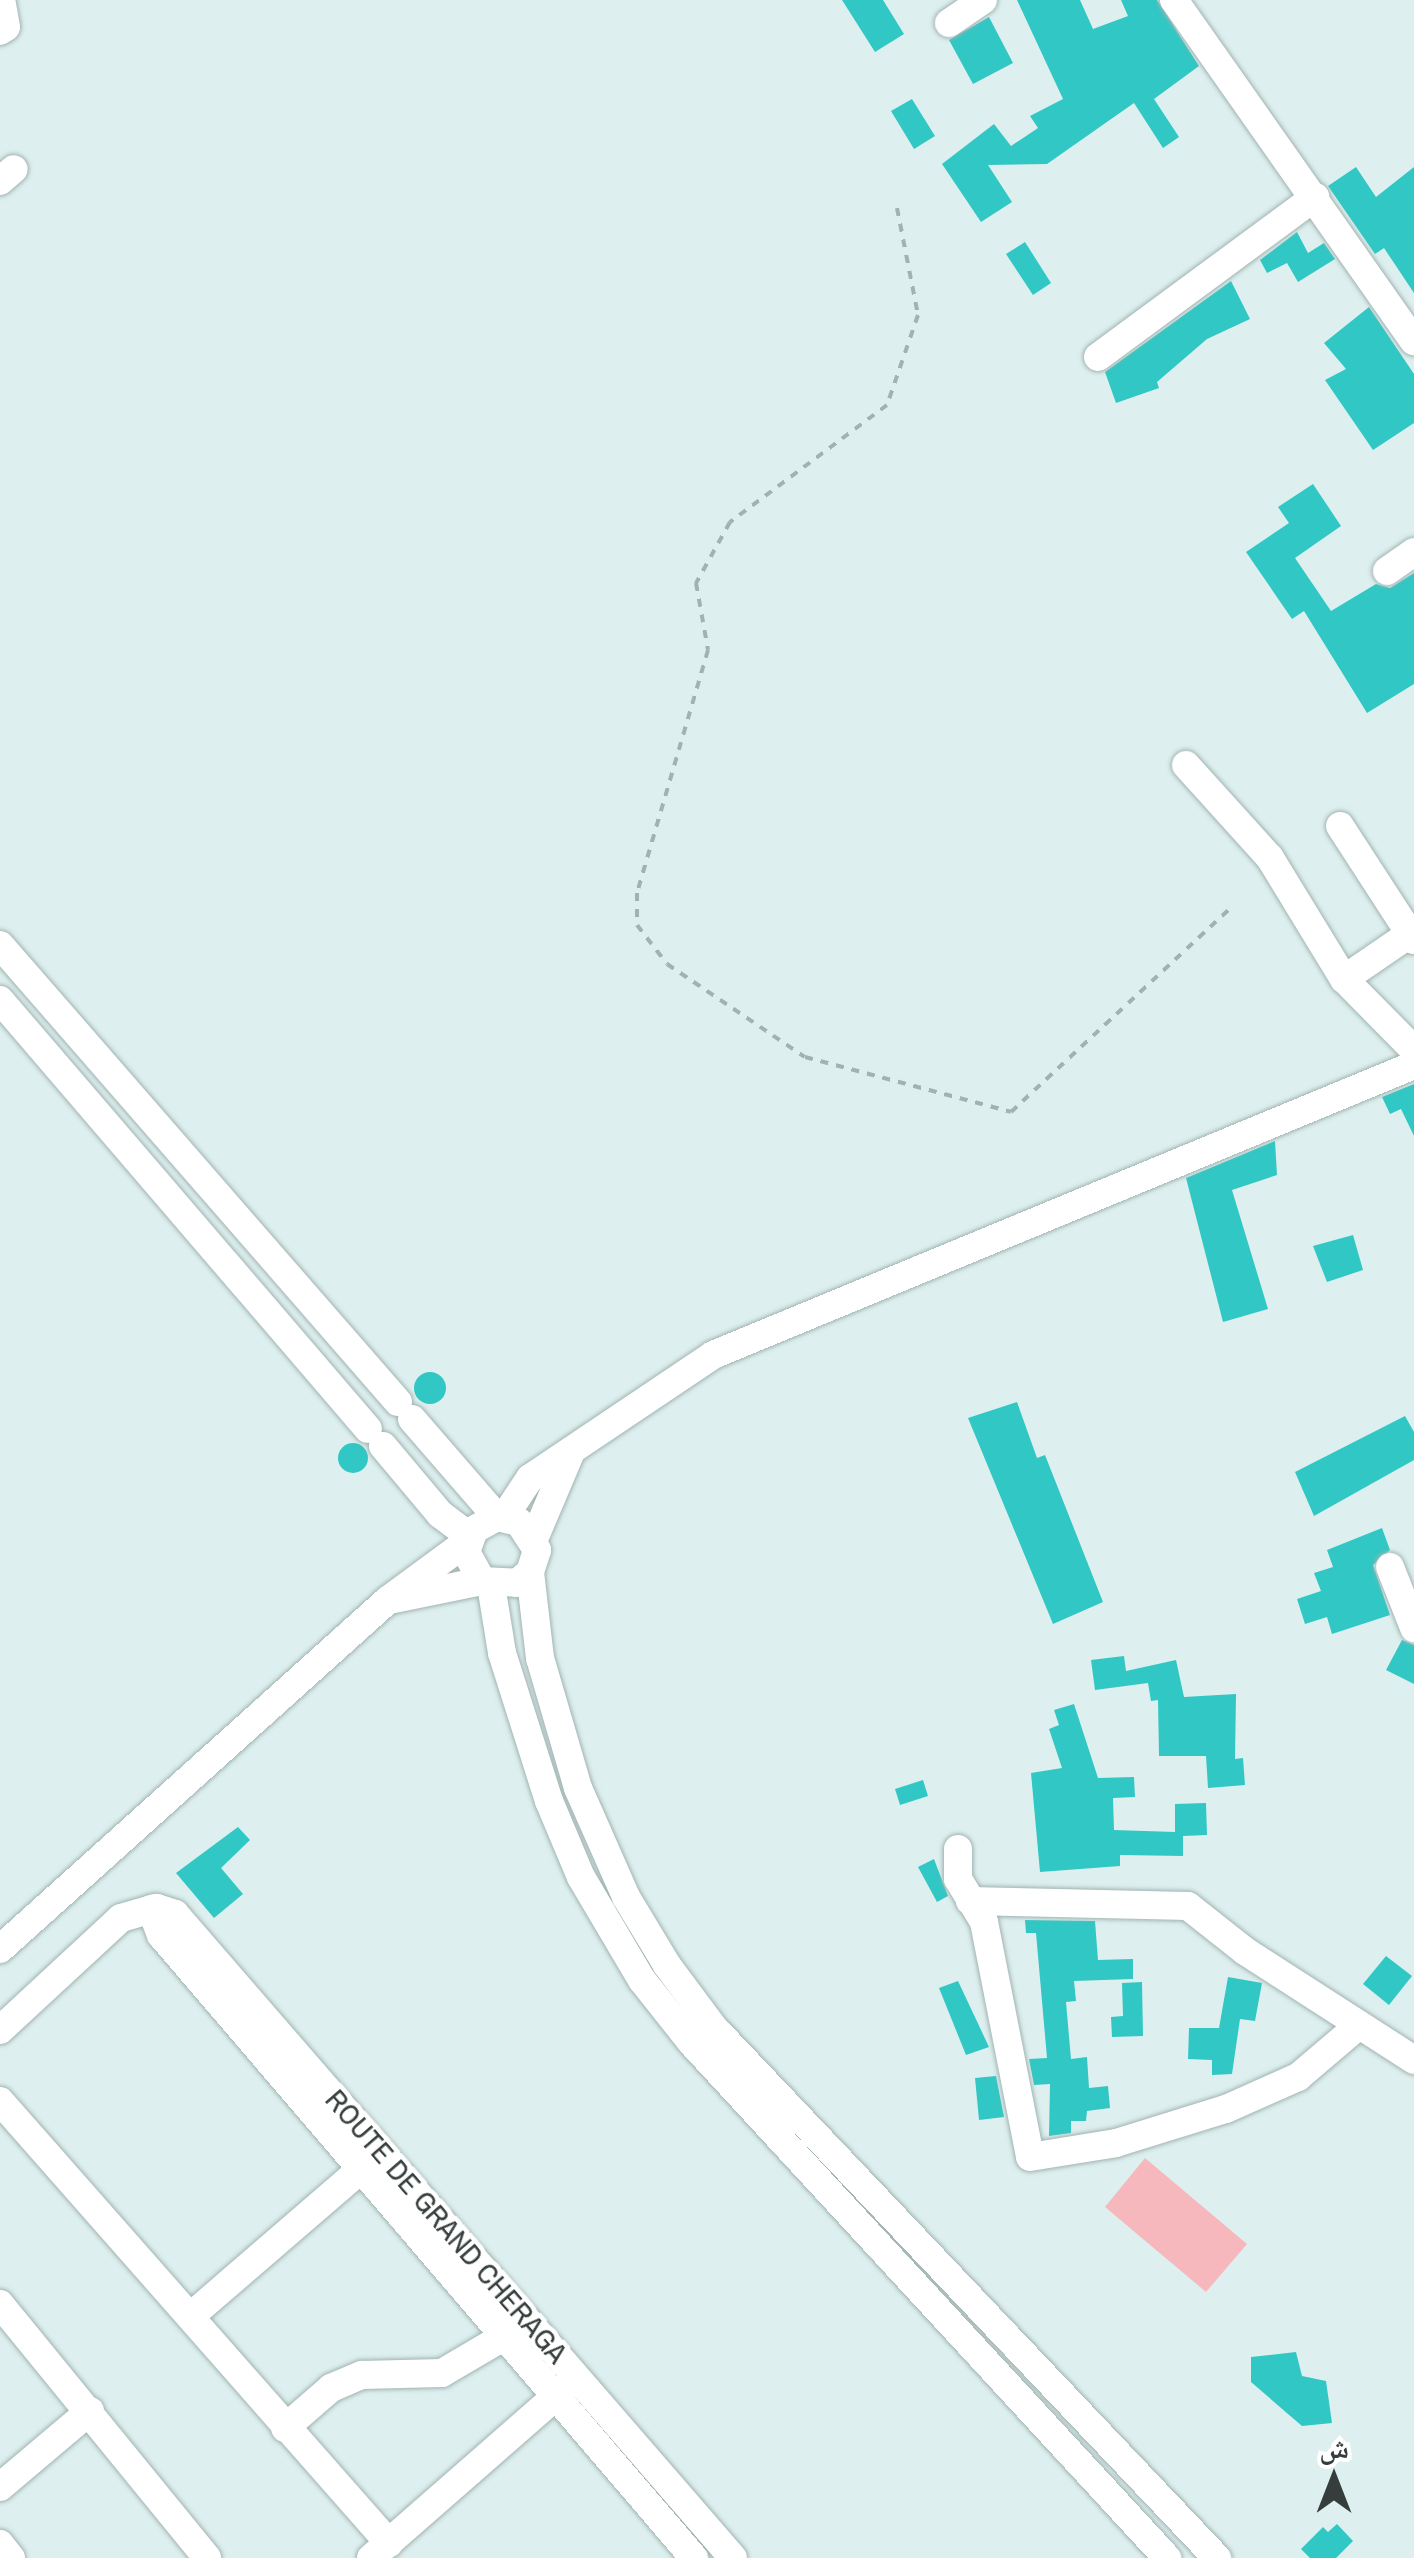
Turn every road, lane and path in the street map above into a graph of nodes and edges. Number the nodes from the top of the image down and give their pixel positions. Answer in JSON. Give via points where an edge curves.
{"nodes":[{"id":1,"x":1,"y":0,"type":"edge"},
{"id":2,"x":983,"y":0,"type":"edge"},
{"id":3,"x":1174,"y":0,"type":"edge"},
{"id":4,"x":948,"y":22,"type":"dead end"},
{"id":5,"x":0,"y":31,"type":"edge"},
{"id":6,"x":1315,"y":197,"type":"junction"},
{"id":7,"x":897,"y":208,"type":"dead end"},
{"id":8,"x":1414,"y":341,"type":"edge"},
{"id":9,"x":1098,"y":357,"type":"dead end"},
{"id":10,"x":1414,"y":552,"type":"edge"},
{"id":11,"x":1387,"y":571,"type":"dead end"},
{"id":12,"x":1186,"y":765,"type":"dead end"},
{"id":13,"x":1340,"y":826,"type":"dead end"},
{"id":14,"x":1232,"y":906,"type":"dead end"},
{"id":15,"x":1412,"y":935,"type":"edge"},
{"id":16,"x":0,"y":944,"type":"edge"},
{"id":17,"x":1344,"y":979,"type":"junction"},
{"id":18,"x":0,"y":1000,"type":"edge"},
{"id":19,"x":1414,"y":1050,"type":"edge"},
{"id":20,"x":1414,"y":1065,"type":"edge"},
{"id":21,"x":574,"y":1448,"type":"junction"},
{"id":22,"x":501,"y":1517,"type":"junction"},
{"id":23,"x":469,"y":1539,"type":"junction"},
{"id":24,"x":534,"y":1539,"type":"junction"},
{"id":25,"x":1390,"y":1566,"type":"dead end"},
{"id":26,"x":530,"y":1572,"type":"junction"},
{"id":27,"x":486,"y":1583,"type":"junction"},
{"id":28,"x":388,"y":1600,"type":"junction"},
{"id":29,"x":1414,"y":1628,"type":"edge"},
{"id":30,"x":958,"y":1848,"type":"dead end"},
{"id":31,"x":970,"y":1901,"type":"junction"},
{"id":32,"x":151,"y":1909,"type":"junction"},
{"id":33,"x":0,"y":1949,"type":"edge"},
{"id":34,"x":1359,"y":2026,"type":"junction"},
{"id":35,"x":0,"y":2030,"type":"edge"},
{"id":36,"x":1414,"y":2060,"type":"edge"},
{"id":37,"x":0,"y":2101,"type":"edge"},
{"id":38,"x":361,"y":2169,"type":"junction"},
{"id":39,"x":0,"y":2304,"type":"edge"},
{"id":40,"x":192,"y":2316,"type":"junction"},
{"id":41,"x":503,"y":2338,"type":"junction"},
{"id":42,"x":577,"y":2377,"type":"junction"},
{"id":43,"x":554,"y":2398,"type":"junction"},
{"id":44,"x":90,"y":2411,"type":"junction"},
{"id":45,"x":286,"y":2428,"type":"junction"},
{"id":46,"x":0,"y":2486,"type":"edge"},
{"id":47,"x":0,"y":2544,"type":"edge"},
{"id":48,"x":380,"y":2550,"type":"edge"},
{"id":49,"x":11,"y":2558,"type":"edge"},
{"id":50,"x":207,"y":2558,"type":"edge"},
{"id":51,"x":694,"y":2558,"type":"edge"},
{"id":52,"x":734,"y":2558,"type":"edge"},
{"id":53,"x":1166,"y":2558,"type":"edge"},
{"id":54,"x":1217,"y":2558,"type":"edge"}],
"edges":[{"from":1,"to":5,"type":"street","via":[[6,26]]},
{"from":2,"to":4,"type":"street"},
{"from":3,"to":6,"type":"street"},
{"from":6,"to":8,"type":"street"},
{"from":6,"to":9,"type":"street"},
{"from":7,"to":14,"type":"path","via":[[918,315],[887,405],[730,522],[696,583],[708,650],[637,893],[637,924],[667,964],[806,1057],[1010,1112]]},
{"from":10,"to":11,"type":"street"},
{"from":12,"to":17,"type":"street","via":[[1270,858]]},
{"from":13,"to":15,"type":"street"},
{"from":15,"to":17,"type":"street"},
{"from":16,"to":22,"type":"street"},
{"from":17,"to":19,"type":"street"},
{"from":18,"to":23,"type":"street","via":[[440,1514]]},
{"from":20,"to":21,"type":"street","via":[[713,1355]]},
{"from":21,"to":22,"type":"street","via":[[520,1488]]},
{"from":21,"to":24,"type":"street"},
{"from":22,"to":23,"type":"street"},
{"from":22,"to":24,"type":"street"},
{"from":23,"to":27,"type":"street","via":[[468,1563]]},
{"from":23,"to":28,"type":"street"},
{"from":24,"to":26,"type":"street"},
{"from":25,"to":29,"type":"street"},
{"from":26,"to":27,"type":"street","via":[[518,1583]]},
{"from":26,"to":54,"type":"street","via":[[540,1658],[578,1788],[626,1897],[667,1965],[714,2028]]},
{"from":27,"to":28,"type":"street"},
{"from":27,"to":53,"type":"street","via":[[502,1654],[564,1840],[642,1980]]},
{"from":28,"to":33,"type":"street"},
{"from":30,"to":31,"type":"street","via":[[958,1878]]},
{"from":31,"to":34,"type":"street","via":[[1188,1906]]},
{"from":31,"to":34,"type":"street","via":[[984,1922],[1030,2157],[1116,2143],[1226,2110],[1298,2077]]},
{"from":32,"to":35,"type":"street","via":[[121,1918]]},
{"from":32,"to":38,"type":"street","via":[[162,1935]]},
{"from":32,"to":42,"type":"street","name":"ROUTE DE GRAND CHERAGA","via":[[175,1914]]},
{"from":34,"to":36,"type":"street"},
{"from":37,"to":40,"type":"street"},
{"from":38,"to":40,"type":"street"},
{"from":38,"to":41,"type":"street"},
{"from":39,"to":44,"type":"street"},
{"from":40,"to":45,"type":"street"},
{"from":41,"to":43,"type":"street"},
{"from":41,"to":45,"type":"street","via":[[442,2373],[362,2375],[331,2388]]},
{"from":42,"to":43,"type":"street"},
{"from":42,"to":52,"type":"street","name":"ROUTE DE GRAND CHERAGA"},
{"from":43,"to":48,"type":"street"},
{"from":43,"to":51,"type":"street"},
{"from":44,"to":46,"type":"street"},
{"from":44,"to":50,"type":"street"},
{"from":45,"to":48,"type":"street"},
{"from":47,"to":49,"type":"street"}]}
